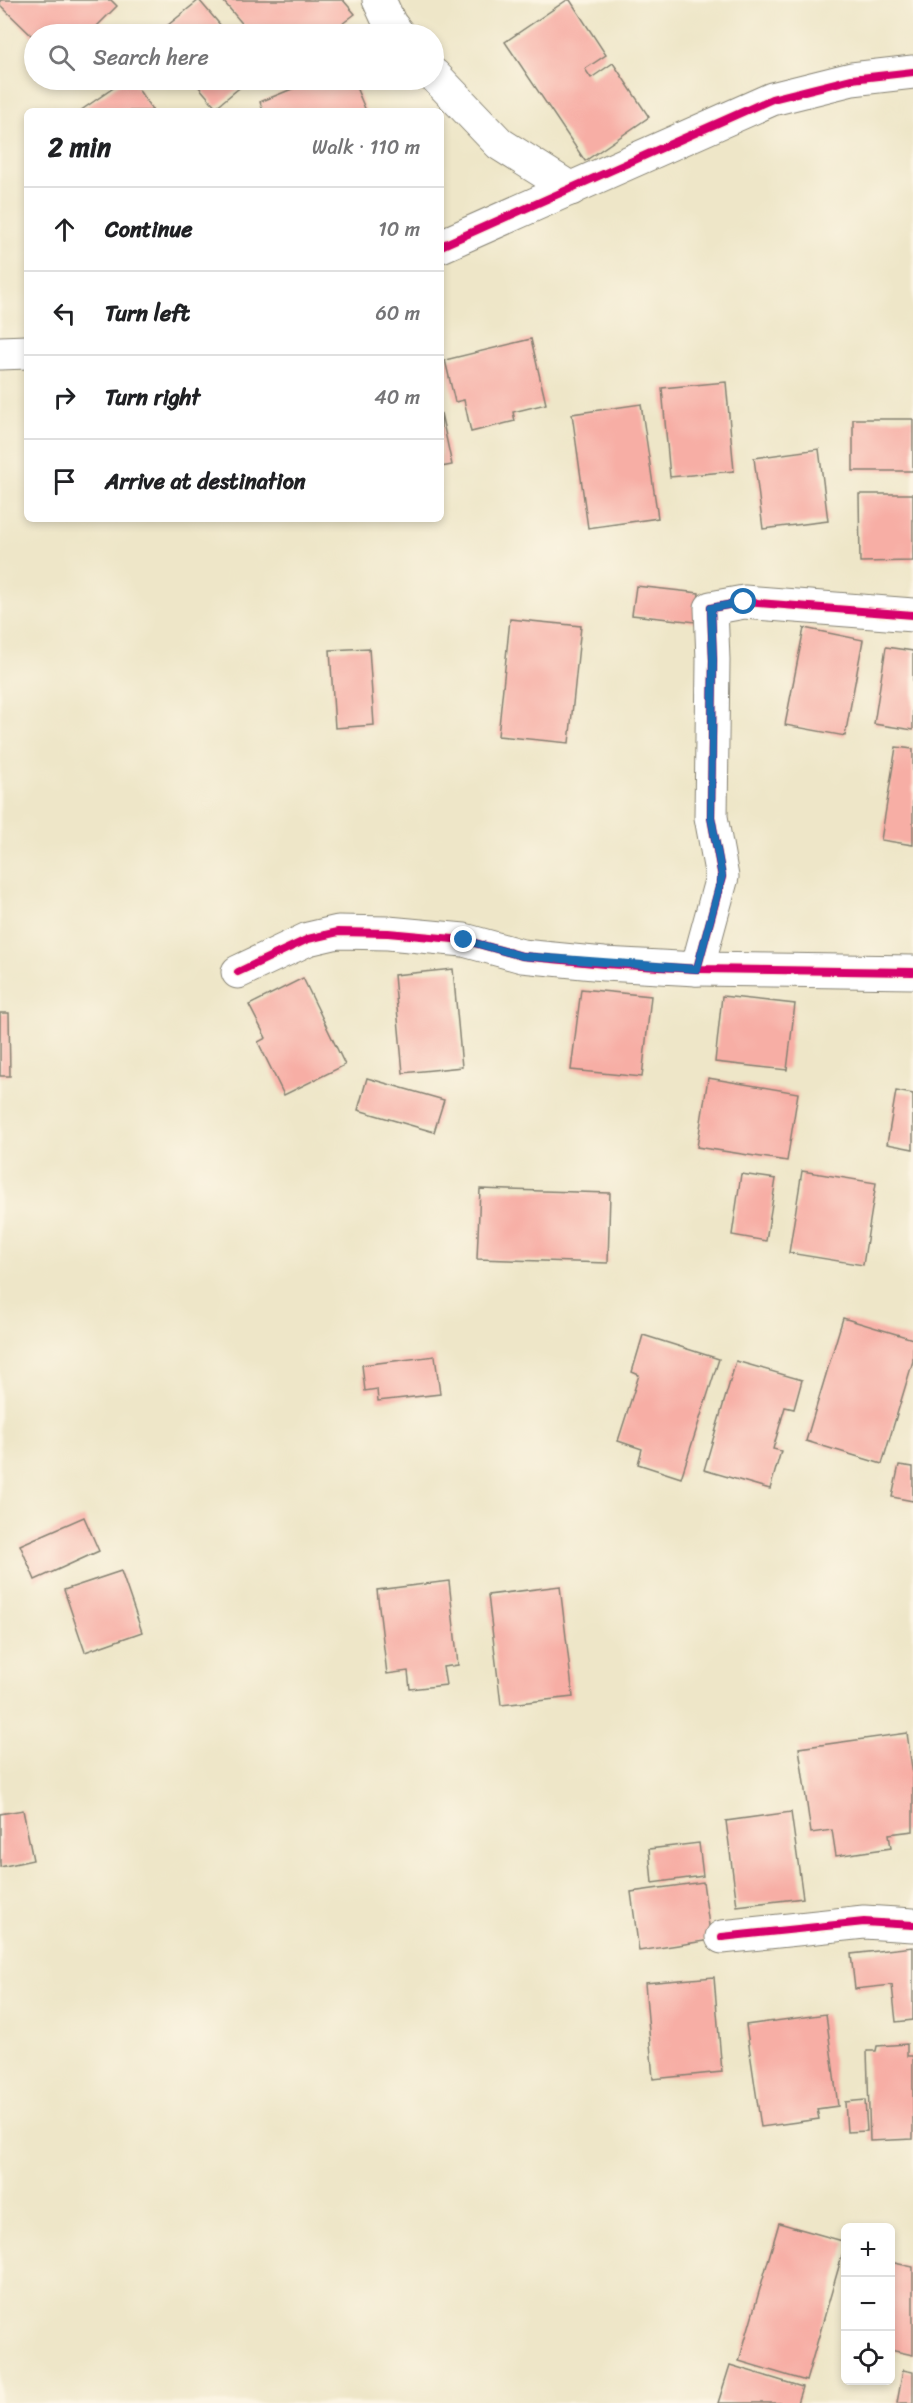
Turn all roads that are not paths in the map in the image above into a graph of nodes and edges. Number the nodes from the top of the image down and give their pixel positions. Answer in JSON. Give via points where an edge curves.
{"nodes":[{"id":1,"x":379,"y":0,"type":"edge"},
{"id":2,"x":390,"y":24,"type":"edge"},
{"id":3,"x":913,"y":72,"type":"edge"},
{"id":4,"x":444,"y":85,"type":"edge"},
{"id":5,"x":571,"y":189,"type":"junction"},
{"id":6,"x":444,"y":245,"type":"edge"},
{"id":7,"x":24,"y":352,"type":"edge"},
{"id":8,"x":0,"y":353,"type":"edge"},
{"id":9,"x":913,"y":615,"type":"edge"},
{"id":10,"x":697,"y":969,"type":"junction"},
{"id":11,"x":238,"y":972,"type":"dead end"},
{"id":12,"x":913,"y":972,"type":"edge"},
{"id":13,"x":913,"y":1924,"type":"edge"},
{"id":14,"x":722,"y":1937,"type":"dead end"}],
"edges":[{"from":1,"to":2,"type":"street"},
{"from":3,"to":5,"type":"street","via":[[852,79],[772,99]]},
{"from":4,"to":5,"type":"street","via":[[500,144]]},
{"from":5,"to":6,"type":"street"},
{"from":7,"to":8,"type":"street"},
{"from":9,"to":10,"type":"street","via":[[744,602],[711,608],[711,817],[722,876]]},
{"from":10,"to":11,"type":"street","via":[[522,956],[464,940],[338,932],[308,939]]},
{"from":10,"to":12,"type":"street"},
{"from":13,"to":14,"type":"street","via":[[864,1922]]}]}
